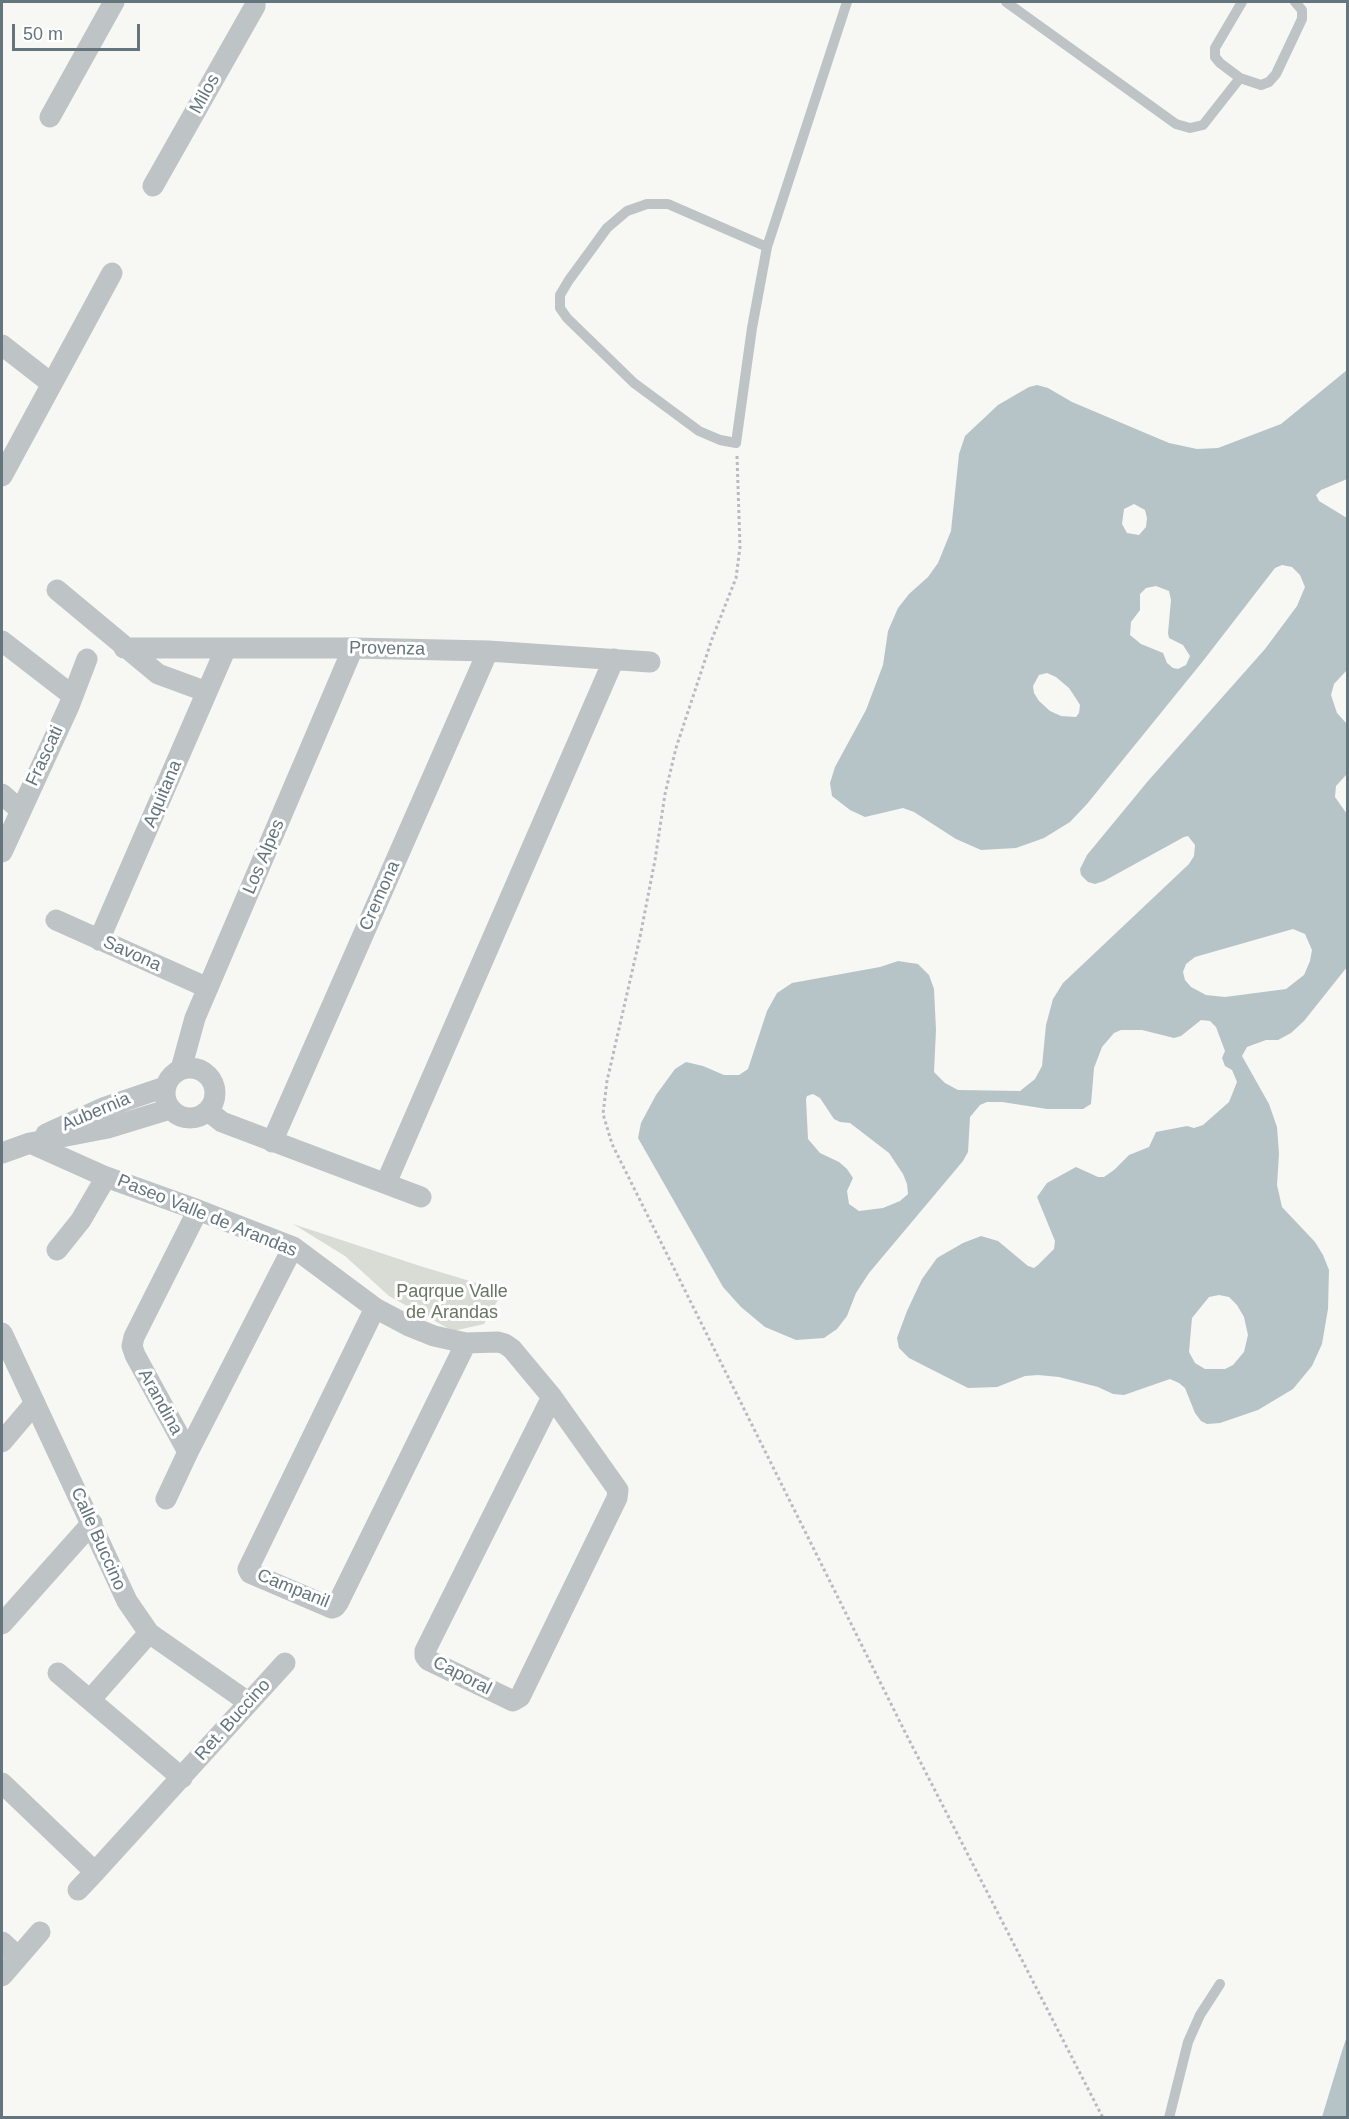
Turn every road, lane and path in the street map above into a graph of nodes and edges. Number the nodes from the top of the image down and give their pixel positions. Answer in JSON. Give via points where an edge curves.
{"nodes":[{"id":1,"x":114,"y":2,"type":"edge"},
{"id":2,"x":255,"y":2,"type":"edge"},
{"id":3,"x":848,"y":2,"type":"edge"},
{"id":4,"x":1006,"y":2,"type":"edge"},
{"id":5,"x":1242,"y":2,"type":"edge"},
{"id":6,"x":1295,"y":2,"type":"edge"},
{"id":7,"x":1240,"y":78,"type":"junction"},
{"id":8,"x":50,"y":117,"type":"dead end"},
{"id":9,"x":153,"y":186,"type":"dead end"},
{"id":10,"x":767,"y":247,"type":"junction"},
{"id":11,"x":112,"y":273,"type":"dead end"},
{"id":12,"x":2,"y":345,"type":"edge"},
{"id":13,"x":52,"y":384,"type":"junction"},
{"id":14,"x":736,"y":443,"type":"junction"},
{"id":15,"x":2,"y":476,"type":"edge"},
{"id":16,"x":57,"y":590,"type":"dead end"},
{"id":17,"x":2,"y":641,"type":"edge"},
{"id":18,"x":124,"y":648,"type":"junction"},
{"id":19,"x":226,"y":648,"type":"junction"},
{"id":20,"x":353,"y":648,"type":"junction"},
{"id":21,"x":488,"y":651,"type":"junction"},
{"id":22,"x":87,"y":659,"type":"dead end"},
{"id":23,"x":614,"y":659,"type":"junction"},
{"id":24,"x":650,"y":662,"type":"dead end"},
{"id":25,"x":207,"y":692,"type":"junction"},
{"id":26,"x":73,"y":696,"type":"junction"},
{"id":27,"x":2,"y":794,"type":"edge"},
{"id":28,"x":20,"y":810,"type":"junction"},
{"id":29,"x":2,"y":852,"type":"edge"},
{"id":30,"x":56,"y":920,"type":"dead end"},
{"id":31,"x":99,"y":940,"type":"junction"},
{"id":32,"x":208,"y":988,"type":"junction"},
{"id":33,"x":182,"y":1069,"type":"junction"},
{"id":34,"x":165,"y":1087,"type":"junction"},
{"id":35,"x":170,"y":1109,"type":"junction"},
{"id":36,"x":208,"y":1111,"type":"junction"},
{"id":37,"x":272,"y":1142,"type":"junction"},
{"id":38,"x":30,"y":1143,"type":"junction"},
{"id":39,"x":2,"y":1153,"type":"edge"},
{"id":40,"x":106,"y":1177,"type":"junction"},
{"id":41,"x":386,"y":1183,"type":"junction"},
{"id":42,"x":421,"y":1197,"type":"dead end"},
{"id":43,"x":198,"y":1209,"type":"junction"},
{"id":44,"x":293,"y":1247,"type":"junction"},
{"id":45,"x":57,"y":1250,"type":"dead end"},
{"id":46,"x":375,"y":1308,"type":"junction"},
{"id":47,"x":2,"y":1333,"type":"edge"},
{"id":48,"x":466,"y":1343,"type":"junction"},
{"id":49,"x":552,"y":1397,"type":"junction"},
{"id":50,"x":35,"y":1403,"type":"junction"},
{"id":51,"x":2,"y":1442,"type":"edge"},
{"id":52,"x":188,"y":1452,"type":"junction"},
{"id":53,"x":618,"y":1490,"type":"joint"},
{"id":54,"x":166,"y":1499,"type":"dead end"},
{"id":55,"x":92,"y":1523,"type":"junction"},
{"id":56,"x":2,"y":1624,"type":"edge"},
{"id":57,"x":149,"y":1633,"type":"junction"},
{"id":58,"x":285,"y":1663,"type":"dead end"},
{"id":59,"x":58,"y":1673,"type":"dead end"},
{"id":60,"x":90,"y":1700,"type":"junction"},
{"id":61,"x":248,"y":1702,"type":"junction"},
{"id":62,"x":182,"y":1778,"type":"junction"},
{"id":63,"x":2,"y":1783,"type":"edge"},
{"id":64,"x":94,"y":1872,"type":"junction"},
{"id":65,"x":78,"y":1890,"type":"dead end"},
{"id":66,"x":40,"y":1932,"type":"dead end"},
{"id":67,"x":2,"y":1942,"type":"edge"},
{"id":68,"x":18,"y":1957,"type":"junction"},
{"id":69,"x":2,"y":1976,"type":"edge"},
{"id":70,"x":1220,"y":1984,"type":"dead end"},
{"id":71,"x":1103,"y":2118,"type":"edge"},
{"id":72,"x":1169,"y":2118,"type":"edge"}],
"edges":[{"from":1,"to":8,"type":"street"},
{"from":2,"to":9,"type":"street","name":"Milos"},
{"from":3,"to":10,"type":"lane"},
{"from":4,"to":7,"type":"lane","via":[[1176,124],[1190,128],[1203,125]]},
{"from":5,"to":7,"type":"lane","via":[[1215,48],[1220,63]]},
{"from":6,"to":7,"type":"lane","via":[[1302,10],[1302,19],[1276,74],[1261,86]]},
{"from":10,"to":14,"type":"lane"},
{"from":10,"to":14,"type":"lane","via":[[669,204],[647,204],[627,211],[607,228],[560,295],[560,308],[567,318],[634,382],[699,431]]},
{"from":11,"to":13,"type":"street"},
{"from":12,"to":13,"type":"street"},
{"from":13,"to":15,"type":"street"},
{"from":14,"to":71,"type":"path","via":[[740,547],[736,578],[712,639],[664,794],[655,860],[603,1114],[612,1144],[904,1730]]},
{"from":16,"to":18,"type":"street"},
{"from":17,"to":26,"type":"street"},
{"from":18,"to":19,"type":"street","name":"Provenza"},
{"from":18,"to":25,"type":"street","via":[[158,674]]},
{"from":19,"to":20,"type":"street","name":"Provenza"},
{"from":19,"to":25,"type":"street","name":"Aquitana"},
{"from":20,"to":21,"type":"street","name":"Provenza"},
{"from":20,"to":32,"type":"street","name":"Los Alpes"},
{"from":21,"to":23,"type":"street","name":"Provenza"},
{"from":21,"to":37,"type":"street","name":"Cremona"},
{"from":22,"to":26,"type":"street","name":"Frascati"},
{"from":23,"to":24,"type":"street","name":"Provenza"},
{"from":23,"to":41,"type":"street"},
{"from":25,"to":31,"type":"street","name":"Aquitana"},
{"from":26,"to":28,"type":"street","name":"Frascati"},
{"from":27,"to":28,"type":"street"},
{"from":28,"to":29,"type":"street","name":"Frascati"},
{"from":30,"to":31,"type":"street","name":"Savona"},
{"from":31,"to":32,"type":"street","name":"Savona"},
{"from":32,"to":33,"type":"street","name":"Los Alpes","via":[[191,1028]]},
{"from":33,"to":34,"type":"street","via":[[171,1076]]},
{"from":33,"to":36,"type":"street","via":[[200,1070],[213,1083],[215,1093]]},
{"from":34,"to":35,"type":"street"},
{"from":34,"to":38,"type":"street","name":"Aubernia","via":[[103,1108]]},
{"from":35,"to":36,"type":"street","via":[[188,1118]]},
{"from":35,"to":38,"type":"street","name":"Aubernia","via":[[108,1128]]},
{"from":36,"to":37,"type":"street","via":[[222,1122]]},
{"from":37,"to":41,"type":"street"},
{"from":38,"to":39,"type":"street","name":"Aubernia"},
{"from":38,"to":40,"type":"street","name":"Paseo Valle de Arandas"},
{"from":40,"to":43,"type":"street","name":"Paseo Valle de Arandas"},
{"from":40,"to":45,"type":"street","via":[[81,1220]]},
{"from":41,"to":42,"type":"street"},
{"from":43,"to":44,"type":"street","name":"Paseo Valle de Arandas"},
{"from":43,"to":52,"type":"street","name":"Arandina","via":[[132,1346]]},
{"from":44,"to":46,"type":"street","name":"Paseo Valle de Arandas"},
{"from":44,"to":52,"type":"street","name":"Arandina"},
{"from":46,"to":48,"type":"street","name":"Paseo Valle de Arandas","via":[[434,1336]]},
{"from":46,"to":48,"type":"street","name":"Campanil","via":[[248,1564],[250,1573],[332,1608],[338,1603]]},
{"from":47,"to":50,"type":"street","name":"Calle Buccino"},
{"from":48,"to":49,"type":"street","name":"Paseo Valle de Arandas","via":[[505,1344]]},
{"from":49,"to":53,"type":"street","name":"Paseo Valle de Arandas"},
{"from":49,"to":53,"type":"street","name":"Caporal","via":[[425,1651],[428,1660],[517,1700]]},
{"from":50,"to":51,"type":"street"},
{"from":50,"to":55,"type":"street","name":"Calle Buccino"},
{"from":52,"to":54,"type":"street"},
{"from":55,"to":56,"type":"street"},
{"from":55,"to":57,"type":"street","name":"Calle Buccino","via":[[117,1582]]},
{"from":57,"to":60,"type":"street"},
{"from":57,"to":61,"type":"street","name":"Calle Buccino"},
{"from":58,"to":61,"type":"street","name":"Ret. Buccino"},
{"from":59,"to":60,"type":"street","name":"Ret. Buccino"},
{"from":60,"to":62,"type":"street","name":"Ret. Buccino"},
{"from":61,"to":62,"type":"street","name":"Ret. Buccino"},
{"from":62,"to":64,"type":"street","name":"Ret. Buccino"},
{"from":63,"to":64,"type":"street"},
{"from":64,"to":65,"type":"street","name":"Ret. Buccino"},
{"from":66,"to":68,"type":"street"},
{"from":67,"to":68,"type":"street"},
{"from":68,"to":69,"type":"street"},
{"from":70,"to":72,"type":"lane","via":[[1188,2042]]}]}
